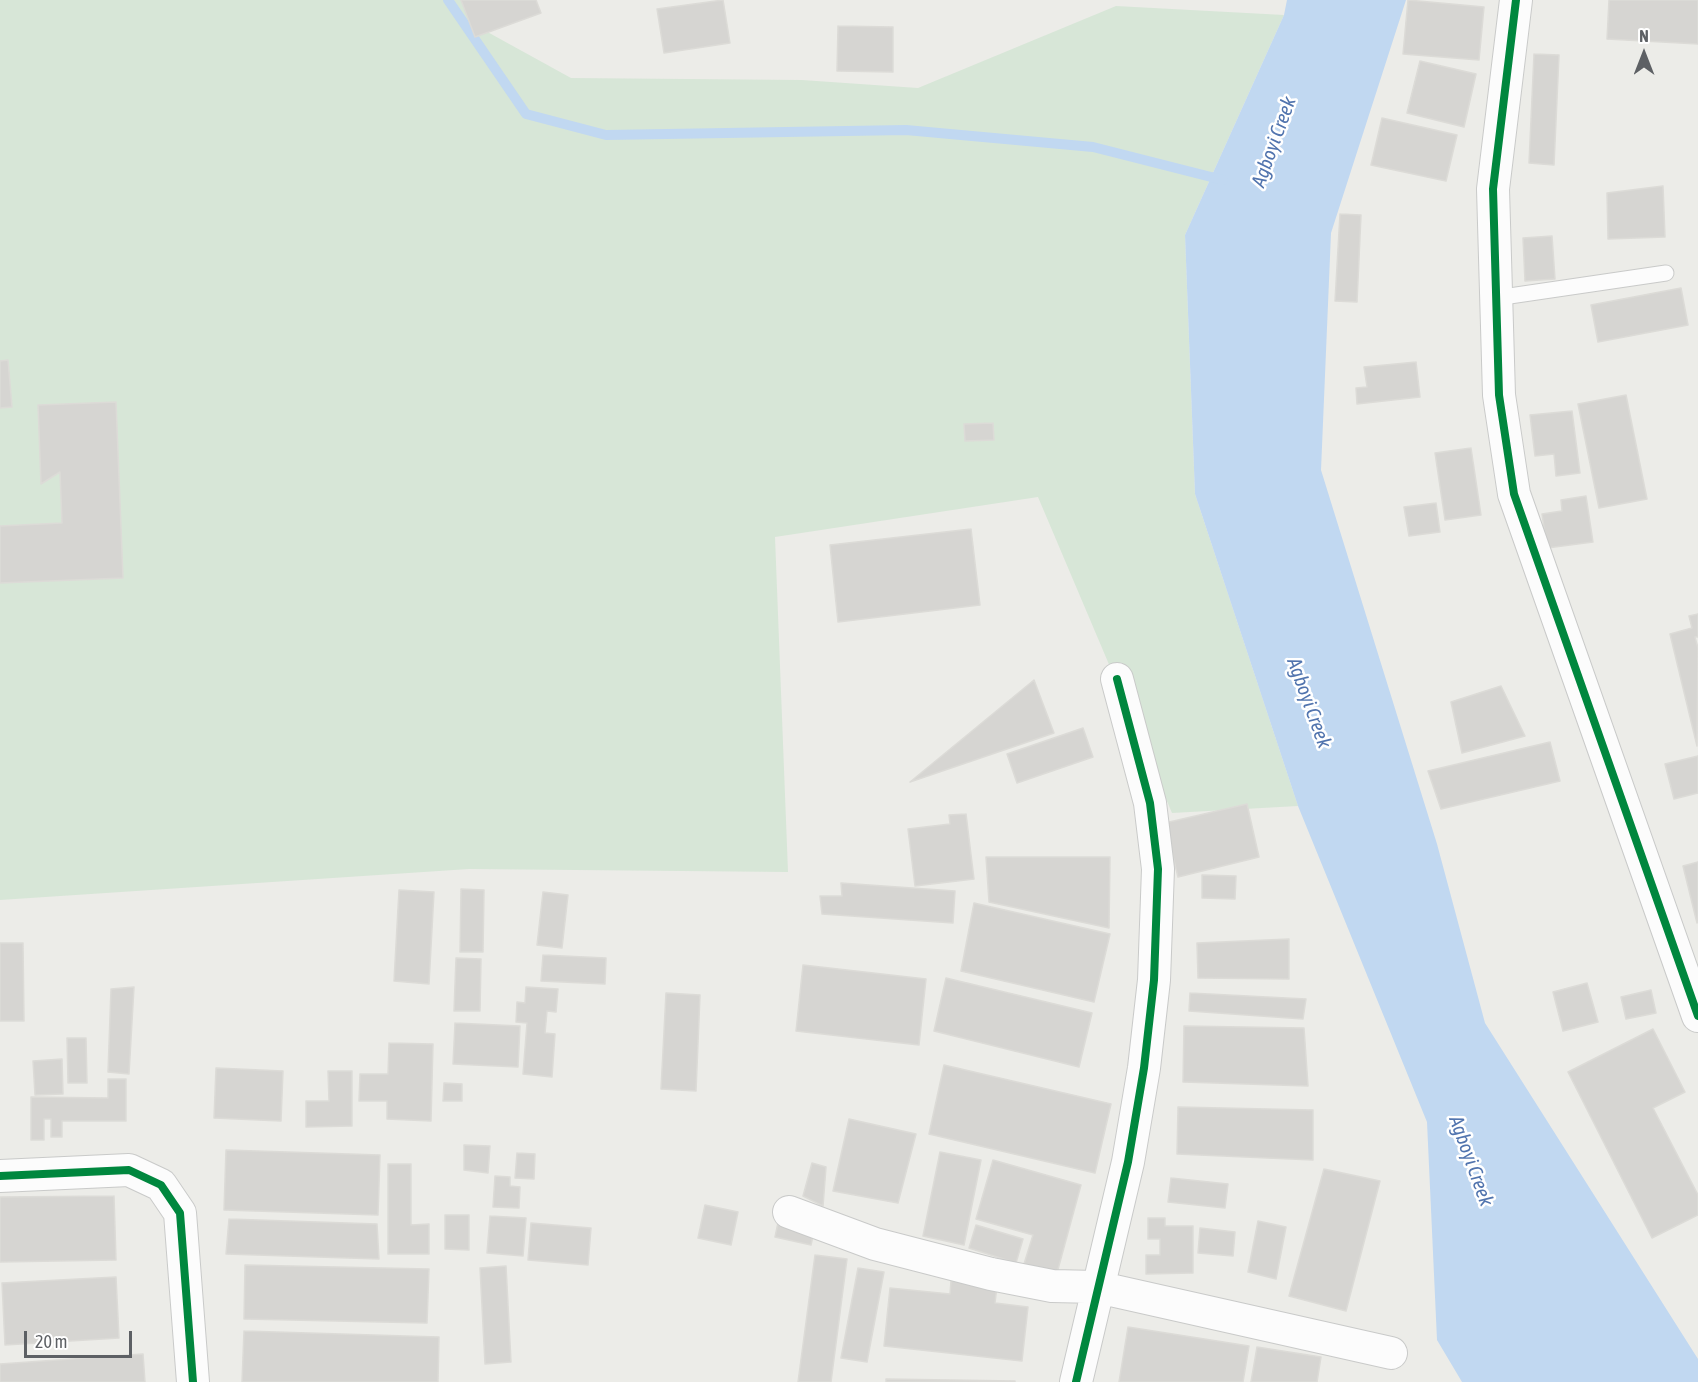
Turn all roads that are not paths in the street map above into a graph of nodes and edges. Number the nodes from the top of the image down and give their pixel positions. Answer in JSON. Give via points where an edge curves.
{"nodes":[{"id":1,"x":1516,"y":0,"type":"edge"},
{"id":2,"x":1666,"y":273,"type":"dead end"},
{"id":3,"x":1496,"y":298,"type":"junction"},
{"id":4,"x":1117,"y":679,"type":"dead end"},
{"id":5,"x":1698,"y":1016,"type":"edge"},
{"id":6,"x":0,"y":1176,"type":"edge"},
{"id":7,"x":789,"y":1212,"type":"dead end"},
{"id":8,"x":1097,"y":1287,"type":"junction"},
{"id":9,"x":1391,"y":1353,"type":"dead end"},
{"id":10,"x":193,"y":1382,"type":"edge"},
{"id":11,"x":1076,"y":1382,"type":"edge"}],
"edges":[{"from":1,"to":3,"type":"street","via":[[1493,189]]},
{"from":2,"to":3,"type":"lane"},
{"from":3,"to":5,"type":"street","via":[[1499,395],[1514,495]]},
{"from":4,"to":8,"type":"street","via":[[1150,803],[1158,869],[1154,980],[1144,1068],[1128,1162]]},
{"from":6,"to":10,"type":"street","via":[[129,1170],[161,1185],[180,1213]]},
{"from":7,"to":8,"type":"street","via":[[875,1244],[991,1274],[1052,1286]]},
{"from":8,"to":9,"type":"street"},
{"from":8,"to":11,"type":"street"}]}
